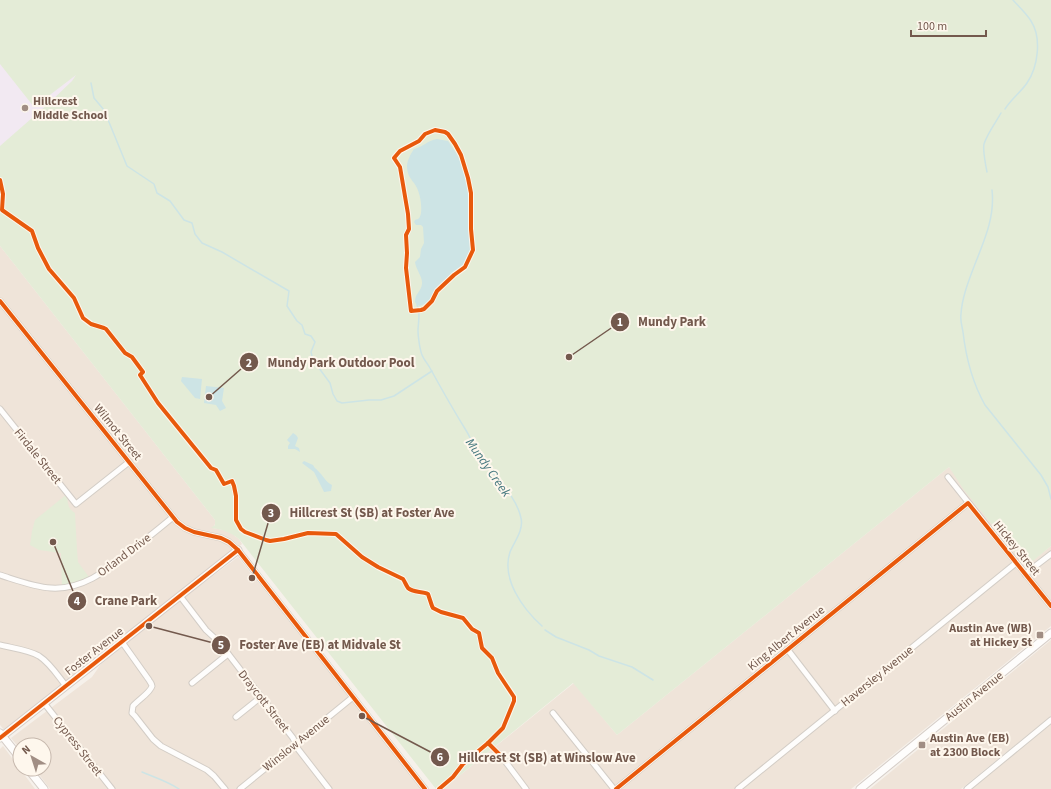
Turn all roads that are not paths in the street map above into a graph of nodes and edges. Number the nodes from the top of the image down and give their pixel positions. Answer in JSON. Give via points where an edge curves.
{"nodes":[{"id":1,"x":0,"y":301,"type":"edge"},
{"id":2,"x":0,"y":409,"type":"edge"},
{"id":3,"x":129,"y":462,"type":"junction"},
{"id":4,"x":948,"y":477,"type":"dead end"},
{"id":5,"x":968,"y":503,"type":"junction"},
{"id":6,"x":173,"y":517,"type":"junction"},
{"id":7,"x":238,"y":550,"type":"junction"},
{"id":8,"x":1051,"y":554,"type":"edge"},
{"id":9,"x":1016,"y":563,"type":"junction"},
{"id":10,"x":1025,"y":574,"type":"junction"},
{"id":11,"x":0,"y":576,"type":"edge"},
{"id":12,"x":180,"y":596,"type":"junction"},
{"id":13,"x":1051,"y":606,"type":"edge"},
{"id":14,"x":1051,"y":633,"type":"edge"},
{"id":15,"x":122,"y":642,"type":"junction"},
{"id":16,"x":0,"y":645,"type":"edge"},
{"id":17,"x":788,"y":650,"type":"junction"},
{"id":18,"x":228,"y":654,"type":"junction"},
{"id":19,"x":192,"y":683,"type":"dead end"},
{"id":20,"x":66,"y":686,"type":"junction"},
{"id":21,"x":261,"y":697,"type":"junction"},
{"id":22,"x":353,"y":697,"type":"junction"},
{"id":23,"x":44,"y":703,"type":"junction"},
{"id":24,"x":835,"y":711,"type":"junction"},
{"id":25,"x":553,"y":712,"type":"dead end"},
{"id":26,"x":236,"y":717,"type":"dead end"},
{"id":27,"x":1051,"y":720,"type":"edge"},
{"id":28,"x":1,"y":736,"type":"edge"},
{"id":29,"x":296,"y":743,"type":"junction"},
{"id":30,"x":12,"y":749,"type":"edge"},
{"id":31,"x":502,"y":757,"type":"dead end"},
{"id":32,"x":34,"y":777,"type":"edge"},
{"id":33,"x":44,"y":789,"type":"edge"},
{"id":34,"x":112,"y":789,"type":"edge"},
{"id":35,"x":225,"y":789,"type":"edge"},
{"id":36,"x":240,"y":789,"type":"edge"},
{"id":37,"x":329,"y":789,"type":"edge"},
{"id":38,"x":426,"y":789,"type":"edge"},
{"id":39,"x":526,"y":789,"type":"edge"},
{"id":40,"x":615,"y":789,"type":"edge"},
{"id":41,"x":738,"y":789,"type":"edge"},
{"id":42,"x":860,"y":789,"type":"edge"},
{"id":43,"x":967,"y":789,"type":"edge"}],
"edges":[{"from":1,"to":3,"type":"street","name":"Wilmot Street"},
{"from":2,"to":3,"type":"street","name":"Firdale Street","via":[[76,504]]},
{"from":3,"to":6,"type":"street","name":"Wilmot Street"},
{"from":4,"to":5,"type":"street","name":"Hickey Street"},
{"from":5,"to":9,"type":"street","name":"Hickey Street"},
{"from":5,"to":17,"type":"street","name":"King Albert Avenue"},
{"from":6,"to":7,"type":"street","name":"Wilmot Street","via":[[189,530],[221,538]]},
{"from":6,"to":11,"type":"street","name":"Orland Drive","via":[[108,569],[74,586],[52,588]]},
{"from":7,"to":12,"type":"street","name":"Foster Avenue"},
{"from":7,"to":22,"type":"street","name":"Wilmot Street"},
{"from":8,"to":10,"type":"street"},
{"from":9,"to":10,"type":"street","name":"Hickey Street"},
{"from":9,"to":24,"type":"street","name":"Haversley Avenue"},
{"from":10,"to":13,"type":"street","name":"Hickey Street"},
{"from":12,"to":15,"type":"street","name":"Foster Avenue"},
{"from":12,"to":18,"type":"street","name":"Draycott Street"},
{"from":14,"to":42,"type":"street","name":"Austin Avenue"},
{"from":15,"to":20,"type":"street","name":"Foster Avenue"},
{"from":15,"to":35,"type":"street","via":[[152,686],[132,706],[132,712],[161,746],[207,770]]},
{"from":16,"to":20,"type":"street","via":[[41,657]]},
{"from":17,"to":24,"type":"street"},
{"from":17,"to":40,"type":"street","name":"King Albert Avenue"},
{"from":18,"to":19,"type":"street"},
{"from":18,"to":21,"type":"street","name":"Draycott Street"},
{"from":20,"to":23,"type":"street","name":"Foster Avenue"},
{"from":21,"to":26,"type":"street"},
{"from":21,"to":29,"type":"street","name":"Draycott Street"},
{"from":22,"to":29,"type":"street","name":"Winslow Avenue"},
{"from":22,"to":38,"type":"street","name":"Wilmot Street"},
{"from":23,"to":28,"type":"street","name":"Foster Avenue"},
{"from":23,"to":34,"type":"street","name":"Cypress Street"},
{"from":24,"to":41,"type":"street","name":"Haversley Avenue"},
{"from":25,"to":40,"type":"street"},
{"from":27,"to":43,"type":"street"},
{"from":28,"to":30,"type":"street"},
{"from":29,"to":36,"type":"street","name":"Winslow Avenue"},
{"from":29,"to":37,"type":"street","name":"Draycott Street"},
{"from":31,"to":39,"type":"street"},
{"from":32,"to":33,"type":"street"}]}
